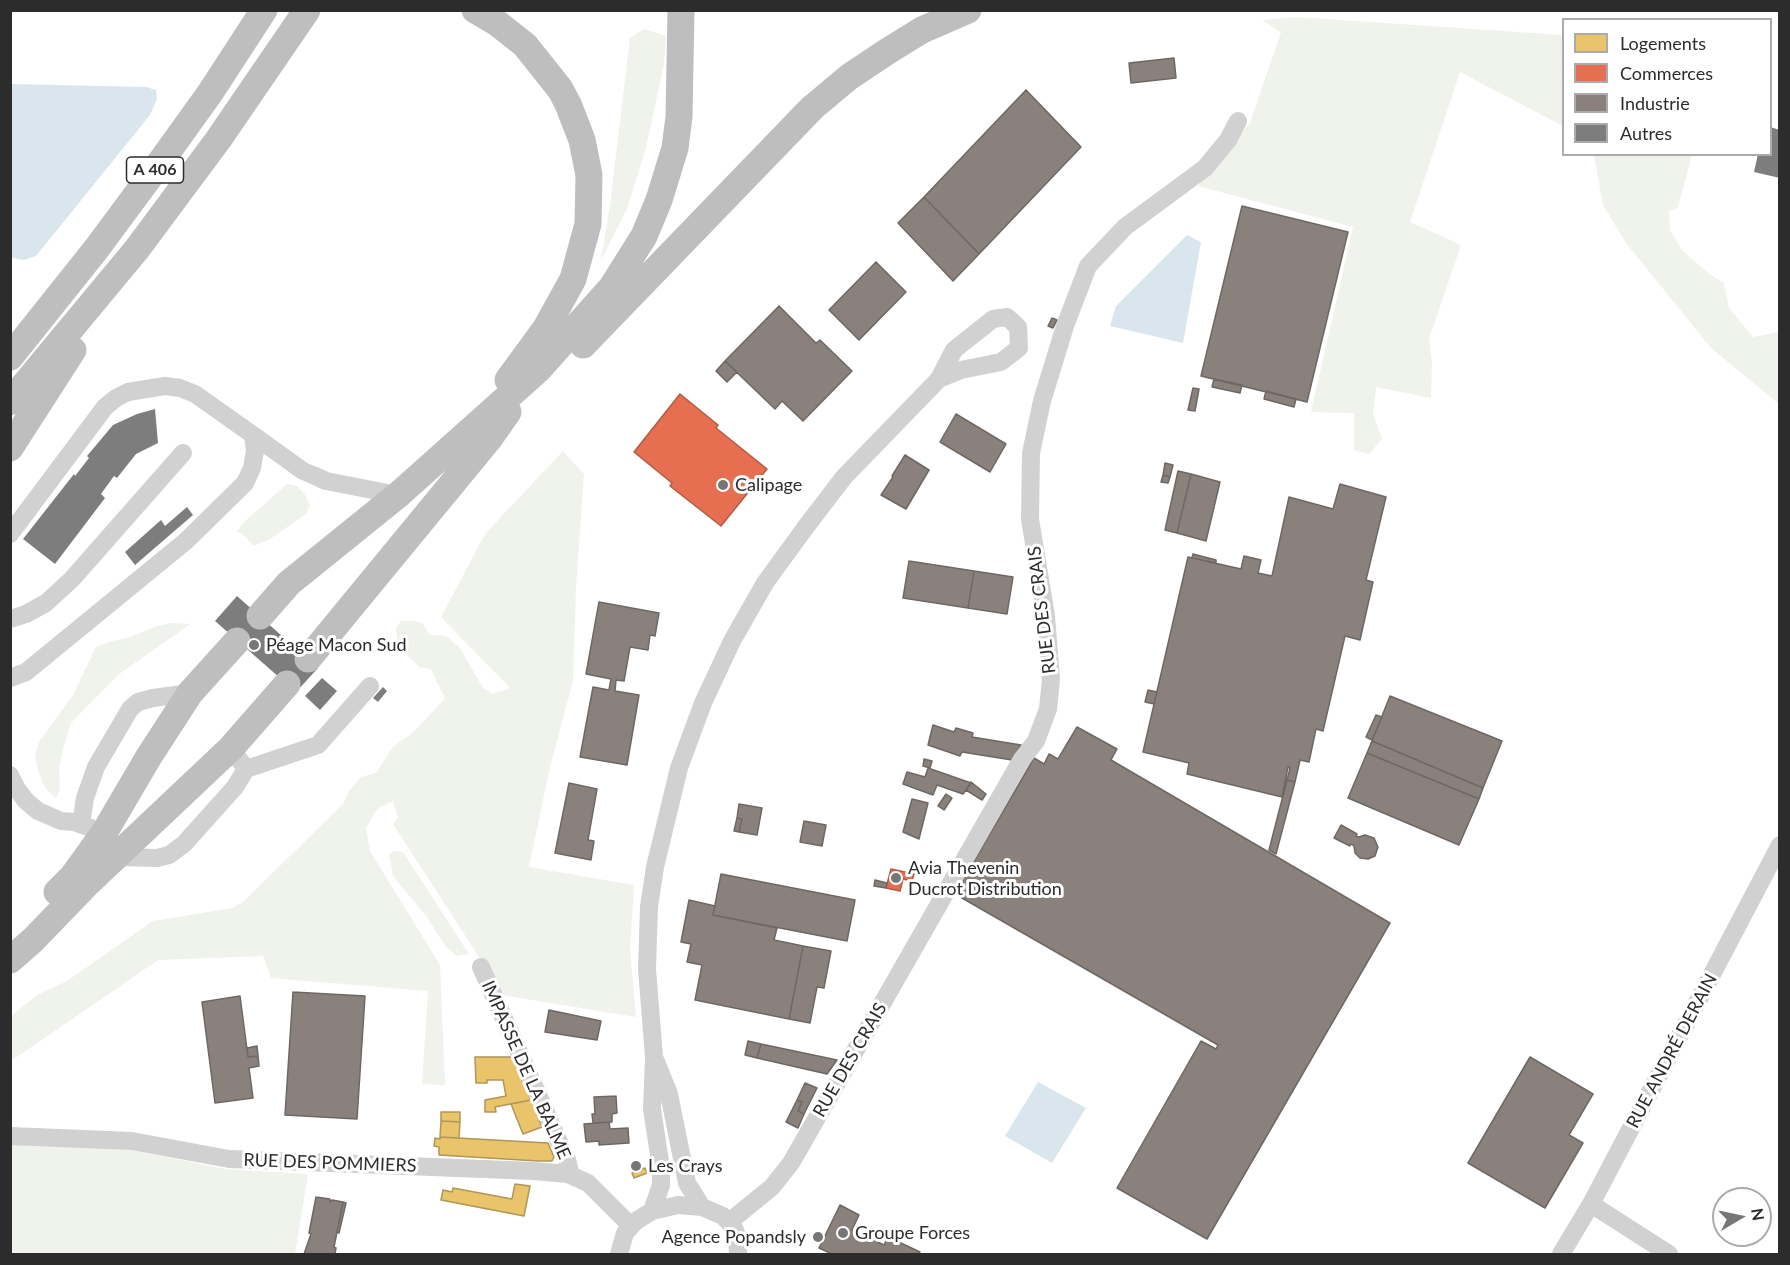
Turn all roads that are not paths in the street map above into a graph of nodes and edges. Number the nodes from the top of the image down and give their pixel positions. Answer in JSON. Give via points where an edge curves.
{"nodes":[{"id":1,"x":264,"y":10,"type":"edge"},
{"id":2,"x":307,"y":10,"type":"edge"},
{"id":3,"x":475,"y":10,"type":"edge"},
{"id":4,"x":681,"y":10,"type":"edge"},
{"id":5,"x":968,"y":10,"type":"edge"},
{"id":6,"x":1238,"y":121,"type":"dead end"},
{"id":7,"x":138,"y":249,"type":"junction"},
{"id":8,"x":37,"y":324,"type":"junction"},
{"id":9,"x":10,"y":351,"type":"edge"},
{"id":10,"x":10,"y":357,"type":"edge"},
{"id":11,"x":939,"y":379,"type":"dead end"},
{"id":12,"x":10,"y":402,"type":"edge"},
{"id":13,"x":253,"y":435,"type":"junction"},
{"id":14,"x":477,"y":437,"type":"junction"},
{"id":15,"x":10,"y":448,"type":"edge"},
{"id":16,"x":183,"y":453,"type":"dead end"},
{"id":17,"x":398,"y":495,"type":"junction"},
{"id":18,"x":10,"y":534,"type":"edge"},
{"id":19,"x":260,"y":616,"type":"dead end"},
{"id":20,"x":10,"y":619,"type":"edge"},
{"id":21,"x":237,"y":641,"type":"dead end"},
{"id":22,"x":308,"y":659,"type":"dead end"},
{"id":23,"x":10,"y":678,"type":"edge"},
{"id":24,"x":286,"y":684,"type":"dead end"},
{"id":25,"x":370,"y":686,"type":"dead end"},
{"id":26,"x":190,"y":693,"type":"junction"},
{"id":27,"x":238,"y":759,"type":"junction"},
{"id":28,"x":10,"y":775,"type":"edge"},
{"id":29,"x":93,"y":828,"type":"junction"},
{"id":30,"x":1779,"y":845,"type":"edge"},
{"id":31,"x":117,"y":857,"type":"junction"},
{"id":32,"x":10,"y":940,"type":"edge"},
{"id":33,"x":10,"y":960,"type":"edge"},
{"id":34,"x":481,"y":967,"type":"dead end"},
{"id":35,"x":660,"y":1096,"type":"junction"},
{"id":36,"x":10,"y":1136,"type":"edge"},
{"id":37,"x":568,"y":1174,"type":"junction"},
{"id":38,"x":1591,"y":1204,"type":"junction"},
{"id":39,"x":702,"y":1207,"type":"junction"},
{"id":40,"x":652,"y":1211,"type":"junction"},
{"id":41,"x":729,"y":1222,"type":"junction"},
{"id":42,"x":631,"y":1226,"type":"junction"},
{"id":43,"x":619,"y":1254,"type":"edge"},
{"id":44,"x":738,"y":1254,"type":"edge"},
{"id":45,"x":1561,"y":1254,"type":"edge"},
{"id":46,"x":1669,"y":1254,"type":"edge"}],
"edges":[{"from":1,"to":8,"type":"highway","number":"A 406","via":[[154,171]]},
{"from":2,"to":7,"type":"highway","number":"A 406","via":[[249,98]]},
{"from":3,"to":14,"type":"highway","via":[[525,45],[560,89],[582,140],[590,210],[581,258],[561,304]]},
{"from":4,"to":14,"type":"highway","via":[[675,148],[644,236],[612,287]]},
{"from":5,"to":14,"type":"highway","via":[[922,30],[888,51],[812,108],[619,310]]},
{"from":6,"to":41,"type":"street","name":"RUE DES CRAIS","via":[[1205,168],[1125,227],[1088,266],[1065,326],[1031,453],[1030,519],[1047,616],[1051,679],[1048,709],[1036,741],[1022,759],[782,1178]]},
{"from":7,"to":12,"type":"highway","number":"A 406"},
{"from":7,"to":15,"type":"highway","via":[[121,284],[59,370]]},
{"from":8,"to":9,"type":"highway"},
{"from":8,"to":10,"type":"highway","number":"A 406"},
{"from":11,"to":35,"type":"street","via":[[920,407],[844,477],[765,583],[703,703],[679,768],[649,907],[646,969]]},
{"from":13,"to":17,"type":"street","via":[[303,471],[326,481]]},
{"from":13,"to":18,"type":"street","via":[[195,394],[180,388],[128,392],[105,407]]},
{"from":13,"to":23,"type":"street","via":[[255,451],[245,483],[186,541],[26,672]]},
{"from":14,"to":17,"type":"highway"},
{"from":14,"to":22,"type":"highway"},
{"from":16,"to":20,"type":"street","via":[[72,579],[46,603]]},
{"from":17,"to":19,"type":"highway","via":[[289,584]]},
{"from":21,"to":26,"type":"highway"},
{"from":24,"to":27,"type":"highway"},
{"from":25,"to":27,"type":"street","via":[[318,745]]},
{"from":26,"to":29,"type":"highway","via":[[148,758]]},
{"from":26,"to":29,"type":"street","via":[[153,698],[130,709],[96,767],[85,798]]},
{"from":27,"to":31,"type":"highway"},
{"from":27,"to":31,"type":"street","via":[[235,787],[184,844],[157,858]]},
{"from":28,"to":29,"type":"street","via":[[26,801],[38,811]]},
{"from":29,"to":32,"type":"highway","via":[[73,876]]},
{"from":30,"to":38,"type":"street","name":"RUE ANDRÉ DERAIN"},
{"from":31,"to":33,"type":"highway"},
{"from":34,"to":37,"type":"street","name":"IMPASSE DE LA BALME","via":[[567,1160]]},
{"from":35,"to":39,"type":"street","via":[[687,1183]]},
{"from":35,"to":40,"type":"street","via":[[652,1108],[661,1185]]},
{"from":36,"to":37,"type":"street","name":"RUE DES POMMIERS","via":[[132,1141],[229,1159]]},
{"from":37,"to":42,"type":"street","name":"RUE DES POMMIERS","via":[[588,1183]]},
{"from":38,"to":45,"type":"street","name":"RUE ANDRÉ DERAIN"},
{"from":38,"to":46,"type":"street"},
{"from":39,"to":40,"type":"street","via":[[678,1205]]},
{"from":39,"to":41,"type":"street"},
{"from":40,"to":42,"type":"street"},
{"from":41,"to":44,"type":"street","via":[[737,1236]]},
{"from":42,"to":43,"type":"street"}]}
